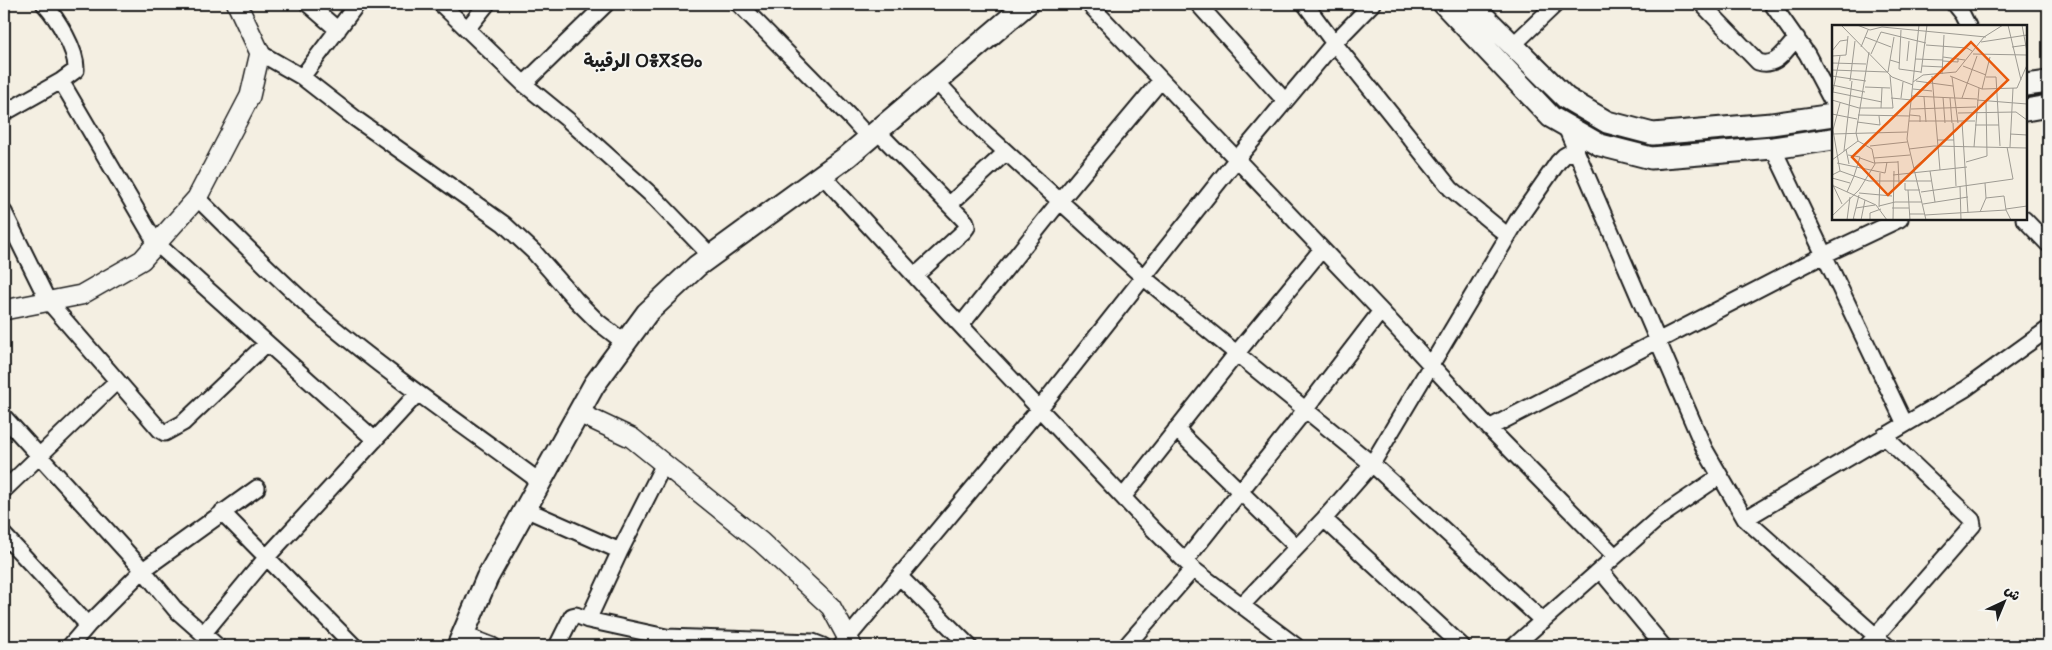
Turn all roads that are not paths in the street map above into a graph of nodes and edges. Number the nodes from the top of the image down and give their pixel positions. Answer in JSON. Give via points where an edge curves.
{"nodes":[{"id":1,"x":236,"y":4,"type":"edge"},
{"id":2,"x":308,"y":4,"type":"edge"},
{"id":3,"x":357,"y":4,"type":"edge"},
{"id":4,"x":441,"y":4,"type":"edge"},
{"id":5,"x":487,"y":4,"type":"edge"},
{"id":6,"x":606,"y":4,"type":"edge"},
{"id":7,"x":739,"y":4,"type":"edge"},
{"id":8,"x":1026,"y":4,"type":"edge"},
{"id":9,"x":1089,"y":4,"type":"edge"},
{"id":10,"x":1198,"y":4,"type":"edge"},
{"id":11,"x":1305,"y":4,"type":"edge"},
{"id":12,"x":1372,"y":4,"type":"edge"},
{"id":13,"x":1444,"y":4,"type":"edge"},
{"id":14,"x":1471,"y":4,"type":"edge"},
{"id":15,"x":1556,"y":4,"type":"edge"},
{"id":16,"x":1702,"y":4,"type":"edge"},
{"id":17,"x":1772,"y":4,"type":"edge"},
{"id":18,"x":1954,"y":4,"type":"edge"},
{"id":19,"x":50,"y":6,"type":"edge"},
{"id":20,"x":1968,"y":25,"type":"edge"},
{"id":21,"x":467,"y":28,"type":"junction"},
{"id":22,"x":338,"y":30,"type":"junction"},
{"id":23,"x":1797,"y":38,"type":"junction"},
{"id":24,"x":1334,"y":43,"type":"junction"},
{"id":25,"x":1512,"y":46,"type":"junction"},
{"id":26,"x":260,"y":53,"type":"junction"},
{"id":27,"x":302,"y":77,"type":"junction"},
{"id":28,"x":1161,"y":80,"type":"junction"},
{"id":29,"x":61,"y":81,"type":"junction"},
{"id":30,"x":936,"y":81,"type":"junction"},
{"id":31,"x":2048,"y":82,"type":"edge"},
{"id":32,"x":524,"y":84,"type":"junction"},
{"id":33,"x":2027,"y":85,"type":"edge"},
{"id":34,"x":1832,"y":100,"type":"edge"},
{"id":35,"x":1285,"y":101,"type":"junction"},
{"id":36,"x":2048,"y":106,"type":"edge"},
{"id":37,"x":2027,"y":110,"type":"edge"},
{"id":38,"x":4,"y":113,"type":"edge"},
{"id":39,"x":1832,"y":115,"type":"edge"},
{"id":40,"x":1565,"y":125,"type":"junction"},
{"id":41,"x":873,"y":135,"type":"junction"},
{"id":42,"x":1832,"y":139,"type":"edge"},
{"id":43,"x":1773,"y":148,"type":"junction"},
{"id":44,"x":1576,"y":149,"type":"junction"},
{"id":45,"x":1006,"y":152,"type":"junction"},
{"id":46,"x":1236,"y":160,"type":"junction"},
{"id":47,"x":822,"y":175,"type":"junction"},
{"id":48,"x":197,"y":198,"type":"junction"},
{"id":49,"x":1060,"y":201,"type":"junction"},
{"id":50,"x":950,"y":204,"type":"junction"},
{"id":51,"x":4,"y":212,"type":"edge"},
{"id":52,"x":1895,"y":220,"type":"edge"},
{"id":53,"x":2025,"y":220,"type":"edge"},
{"id":54,"x":1508,"y":236,"type":"junction"},
{"id":55,"x":156,"y":243,"type":"junction"},
{"id":56,"x":2048,"y":244,"type":"edge"},
{"id":57,"x":1322,"y":249,"type":"junction"},
{"id":58,"x":1824,"y":255,"type":"junction"},
{"id":59,"x":711,"y":256,"type":"junction"},
{"id":60,"x":915,"y":276,"type":"junction"},
{"id":61,"x":1142,"y":278,"type":"junction"},
{"id":62,"x":48,"y":301,"type":"junction"},
{"id":63,"x":4,"y":310,"type":"edge"},
{"id":64,"x":1381,"y":311,"type":"junction"},
{"id":65,"x":961,"y":325,"type":"junction"},
{"id":66,"x":2048,"y":329,"type":"edge"},
{"id":67,"x":1658,"y":341,"type":"junction"},
{"id":68,"x":266,"y":344,"type":"junction"},
{"id":69,"x":625,"y":344,"type":"junction"},
{"id":70,"x":1236,"y":354,"type":"junction"},
{"id":71,"x":1430,"y":366,"type":"junction"},
{"id":72,"x":117,"y":381,"type":"junction"},
{"id":73,"x":417,"y":394,"type":"junction"},
{"id":74,"x":1040,"y":408,"type":"junction"},
{"id":75,"x":1305,"y":410,"type":"junction"},
{"id":76,"x":579,"y":413,"type":"junction"},
{"id":77,"x":4,"y":417,"type":"edge"},
{"id":78,"x":1905,"y":424,"type":"junction"},
{"id":79,"x":1489,"y":428,"type":"junction"},
{"id":80,"x":1176,"y":429,"type":"junction"},
{"id":81,"x":1884,"y":436,"type":"junction"},
{"id":82,"x":375,"y":440,"type":"junction"},
{"id":83,"x":41,"y":456,"type":"junction"},
{"id":84,"x":664,"y":464,"type":"junction"},
{"id":85,"x":1372,"y":464,"type":"junction"},
{"id":86,"x":1720,"y":476,"type":"junction"},
{"id":87,"x":540,"y":482,"type":"junction"},
{"id":88,"x":257,"y":488,"type":"dead end"},
{"id":89,"x":4,"y":490,"type":"edge"},
{"id":90,"x":1241,"y":492,"type":"junction"},
{"id":91,"x":1123,"y":497,"type":"junction"},
{"id":92,"x":525,"y":509,"type":"junction"},
{"id":93,"x":222,"y":512,"type":"junction"},
{"id":94,"x":1324,"y":519,"type":"junction"},
{"id":95,"x":1745,"y":519,"type":"junction"},
{"id":96,"x":4,"y":535,"type":"edge"},
{"id":97,"x":1297,"y":547,"type":"junction"},
{"id":98,"x":620,"y":551,"type":"junction"},
{"id":99,"x":1615,"y":556,"type":"junction"},
{"id":100,"x":266,"y":558,"type":"junction"},
{"id":101,"x":1189,"y":565,"type":"junction"},
{"id":102,"x":143,"y":570,"type":"junction"},
{"id":103,"x":1600,"y":570,"type":"junction"},
{"id":104,"x":900,"y":578,"type":"junction"},
{"id":105,"x":1242,"y":605,"type":"junction"},
{"id":106,"x":588,"y":620,"type":"junction"},
{"id":107,"x":1543,"y":621,"type":"junction"},
{"id":108,"x":88,"y":625,"type":"junction"},
{"id":109,"x":203,"y":634,"type":"junction"},
{"id":110,"x":460,"y":640,"type":"edge"},
{"id":111,"x":846,"y":643,"type":"edge"},
{"id":112,"x":1286,"y":643,"type":"edge"},
{"id":113,"x":1877,"y":643,"type":"edge"},
{"id":114,"x":70,"y":646,"type":"edge"},
{"id":115,"x":217,"y":646,"type":"edge"},
{"id":116,"x":354,"y":646,"type":"edge"},
{"id":117,"x":493,"y":646,"type":"edge"},
{"id":118,"x":557,"y":646,"type":"edge"},
{"id":119,"x":823,"y":646,"type":"edge"},
{"id":120,"x":969,"y":646,"type":"edge"},
{"id":121,"x":1126,"y":646,"type":"edge"},
{"id":122,"x":1462,"y":646,"type":"edge"},
{"id":123,"x":1514,"y":646,"type":"edge"},
{"id":124,"x":1663,"y":646,"type":"edge"}],
"edges":[{"from":1,"to":26,"type":"street"},
{"from":2,"to":22,"type":"street"},
{"from":3,"to":22,"type":"street"},
{"from":4,"to":21,"type":"street"},
{"from":5,"to":21,"type":"street"},
{"from":6,"to":32,"type":"street"},
{"from":7,"to":41,"type":"street","via":[[851,118]]},
{"from":8,"to":30,"type":"main road"},
{"from":9,"to":28,"type":"street"},
{"from":10,"to":35,"type":"street"},
{"from":11,"to":24,"type":"street"},
{"from":12,"to":24,"type":"street"},
{"from":13,"to":40,"type":"main road","via":[[1551,117]]},
{"from":14,"to":25,"type":"main road"},
{"from":15,"to":25,"type":"street"},
{"from":16,"to":23,"type":"street","via":[[1758,62],[1773,63]]},
{"from":17,"to":23,"type":"street"},
{"from":18,"to":20,"type":"street"},
{"from":19,"to":29,"type":"street","via":[[76,62],[76,70]]},
{"from":21,"to":32,"type":"street"},
{"from":22,"to":27,"type":"street"},
{"from":23,"to":34,"type":"street"},
{"from":24,"to":35,"type":"street"},
{"from":24,"to":54,"type":"street","via":[[1451,189]]},
{"from":25,"to":39,"type":"main road","via":[[1566,98],[1607,122],[1653,134]]},
{"from":26,"to":27,"type":"street"},
{"from":26,"to":48,"type":"street","via":[[250,96]]},
{"from":27,"to":69,"type":"street","via":[[504,224],[598,322]]},
{"from":28,"to":46,"type":"street"},
{"from":28,"to":49,"type":"street"},
{"from":29,"to":38,"type":"street"},
{"from":29,"to":55,"type":"street"},
{"from":30,"to":41,"type":"main road"},
{"from":30,"to":45,"type":"street"},
{"from":31,"to":33,"type":"main road"},
{"from":32,"to":59,"type":"street","via":[[606,154]]},
{"from":35,"to":46,"type":"street"},
{"from":36,"to":37,"type":"main road"},
{"from":40,"to":43,"type":"main road","via":[[1600,145],[1652,158]]},
{"from":40,"to":44,"type":"street"},
{"from":41,"to":47,"type":"main road"},
{"from":41,"to":50,"type":"street"},
{"from":42,"to":43,"type":"main road"},
{"from":43,"to":58,"type":"street"},
{"from":44,"to":54,"type":"street","via":[[1558,162]]},
{"from":44,"to":67,"type":"street"},
{"from":45,"to":49,"type":"street"},
{"from":45,"to":50,"type":"street"},
{"from":46,"to":57,"type":"street"},
{"from":46,"to":61,"type":"street"},
{"from":47,"to":59,"type":"main road"},
{"from":47,"to":60,"type":"street"},
{"from":48,"to":55,"type":"street"},
{"from":48,"to":73,"type":"street","via":[[328,323]]},
{"from":49,"to":61,"type":"street"},
{"from":49,"to":65,"type":"street"},
{"from":50,"to":60,"type":"street","via":[[967,227]]},
{"from":51,"to":62,"type":"street"},
{"from":52,"to":58,"type":"street"},
{"from":53,"to":56,"type":"street"},
{"from":54,"to":71,"type":"street"},
{"from":55,"to":62,"type":"street","via":[[142,260],[81,295]]},
{"from":55,"to":68,"type":"street"},
{"from":57,"to":64,"type":"street"},
{"from":57,"to":70,"type":"street"},
{"from":58,"to":67,"type":"street"},
{"from":58,"to":78,"type":"street"},
{"from":59,"to":69,"type":"main road","via":[[647,313]]},
{"from":60,"to":65,"type":"street"},
{"from":61,"to":70,"type":"street"},
{"from":61,"to":74,"type":"street"},
{"from":62,"to":63,"type":"street"},
{"from":62,"to":72,"type":"street"},
{"from":64,"to":71,"type":"street"},
{"from":64,"to":75,"type":"street"},
{"from":65,"to":74,"type":"street"},
{"from":66,"to":78,"type":"street","via":[[1964,389]]},
{"from":67,"to":79,"type":"street"},
{"from":67,"to":86,"type":"street","via":[[1704,448]]},
{"from":68,"to":72,"type":"street","via":[[183,423],[165,433]]},
{"from":68,"to":82,"type":"street"},
{"from":69,"to":76,"type":"main road","via":[[594,385]]},
{"from":70,"to":75,"type":"street"},
{"from":70,"to":80,"type":"street"},
{"from":71,"to":79,"type":"street"},
{"from":71,"to":85,"type":"street"},
{"from":72,"to":83,"type":"street"},
{"from":73,"to":82,"type":"street"},
{"from":73,"to":87,"type":"street"},
{"from":74,"to":91,"type":"street"},
{"from":74,"to":104,"type":"street"},
{"from":75,"to":85,"type":"street"},
{"from":75,"to":90,"type":"street"},
{"from":76,"to":84,"type":"street","via":[[632,438]]},
{"from":76,"to":87,"type":"main road"},
{"from":77,"to":83,"type":"street"},
{"from":78,"to":81,"type":"street"},
{"from":79,"to":99,"type":"street"},
{"from":80,"to":90,"type":"street"},
{"from":80,"to":91,"type":"street"},
{"from":81,"to":95,"type":"street"},
{"from":81,"to":113,"type":"street","via":[[1972,520],[1973,526]]},
{"from":82,"to":100,"type":"street"},
{"from":83,"to":89,"type":"street"},
{"from":83,"to":102,"type":"street"},
{"from":84,"to":98,"type":"street"},
{"from":84,"to":111,"type":"street","via":[[761,542],[831,607]]},
{"from":85,"to":94,"type":"street"},
{"from":85,"to":107,"type":"street"},
{"from":86,"to":95,"type":"street"},
{"from":86,"to":99,"type":"street","via":[[1661,516]]},
{"from":87,"to":92,"type":"main road"},
{"from":88,"to":93,"type":"street"},
{"from":90,"to":97,"type":"street"},
{"from":90,"to":101,"type":"street"},
{"from":91,"to":101,"type":"street"},
{"from":92,"to":98,"type":"street"},
{"from":92,"to":110,"type":"main road","via":[[487,578]]},
{"from":93,"to":100,"type":"street"},
{"from":93,"to":102,"type":"street"},
{"from":94,"to":97,"type":"street"},
{"from":94,"to":122,"type":"street"},
{"from":95,"to":113,"type":"street"},
{"from":96,"to":108,"type":"street"},
{"from":97,"to":105,"type":"street"},
{"from":98,"to":106,"type":"street"},
{"from":99,"to":103,"type":"street"},
{"from":100,"to":109,"type":"street"},
{"from":100,"to":116,"type":"street"},
{"from":101,"to":105,"type":"street"},
{"from":101,"to":121,"type":"street"},
{"from":102,"to":108,"type":"street"},
{"from":102,"to":109,"type":"street","via":[[175,609]]},
{"from":103,"to":107,"type":"street"},
{"from":103,"to":124,"type":"street"},
{"from":104,"to":111,"type":"street"},
{"from":104,"to":120,"type":"street"},
{"from":105,"to":112,"type":"street"},
{"from":106,"to":118,"type":"street","via":[[572,616]]},
{"from":106,"to":119,"type":"street","via":[[666,637],[813,642]]},
{"from":107,"to":123,"type":"street"},
{"from":108,"to":114,"type":"street"},
{"from":109,"to":115,"type":"street"},
{"from":110,"to":117,"type":"street"}]}
